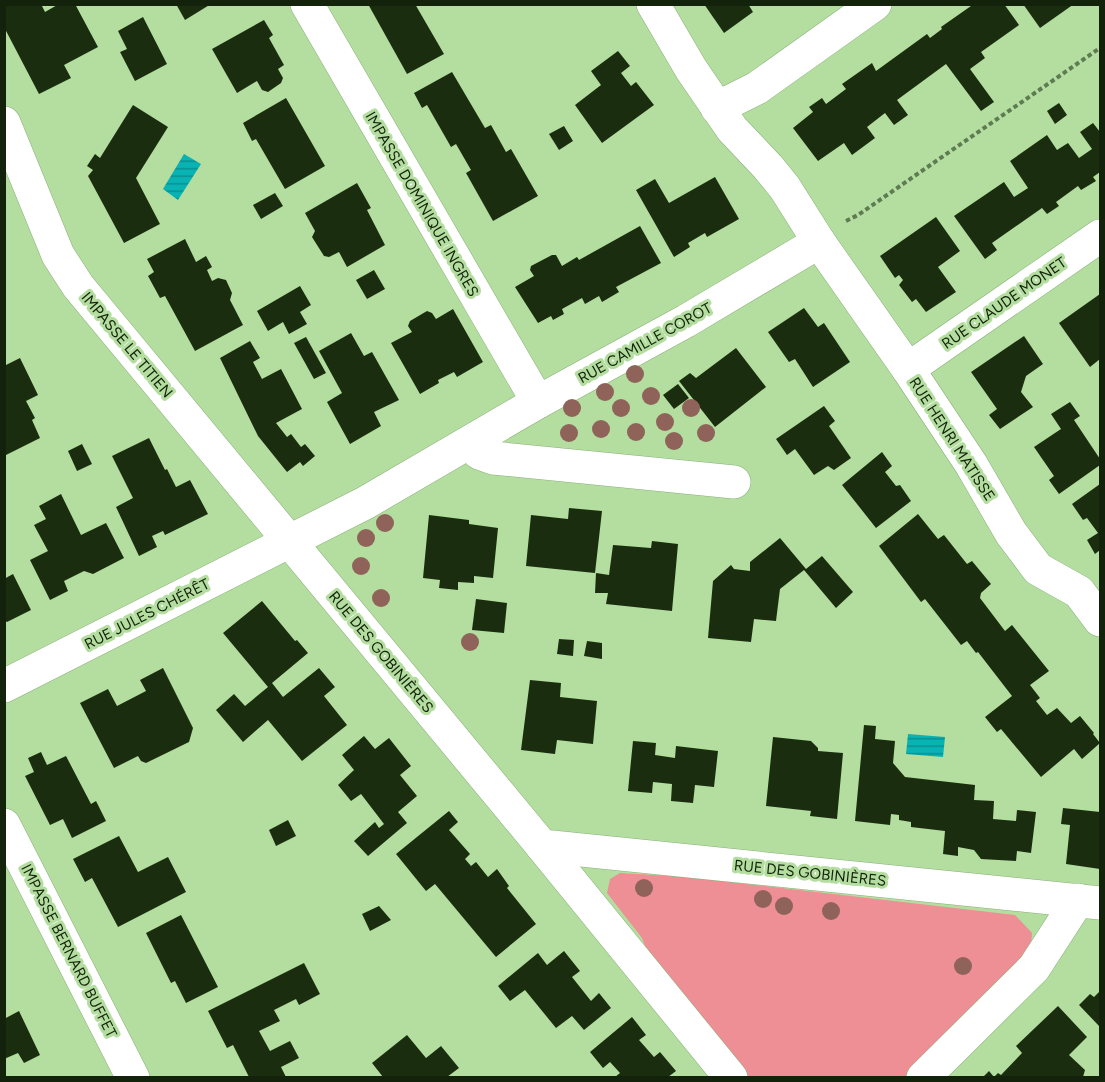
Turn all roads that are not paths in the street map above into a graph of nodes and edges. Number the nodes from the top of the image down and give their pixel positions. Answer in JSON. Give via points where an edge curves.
{"nodes":[{"id":1,"x":308,"y":4,"type":"edge"},
{"id":2,"x":653,"y":4,"type":"edge"},
{"id":3,"x":875,"y":4,"type":"edge"},
{"id":4,"x":717,"y":108,"type":"junction"},
{"id":5,"x":4,"y":123,"type":"edge"},
{"id":6,"x":1101,"y":236,"type":"edge"},
{"id":7,"x":819,"y":242,"type":"junction"},
{"id":8,"x":908,"y":369,"type":"junction"},
{"id":9,"x":538,"y":402,"type":"junction"},
{"id":10,"x":471,"y":443,"type":"junction"},
{"id":11,"x":734,"y":482,"type":"dead end"},
{"id":12,"x":290,"y":542,"type":"junction"},
{"id":13,"x":1101,"y":620,"type":"edge"},
{"id":14,"x":4,"y":686,"type":"edge"},
{"id":15,"x":4,"y":825,"type":"edge"},
{"id":16,"x":542,"y":846,"type":"junction"},
{"id":17,"x":1089,"y":901,"type":"edge"},
{"id":18,"x":133,"y":1077,"type":"edge"},
{"id":19,"x":731,"y":1077,"type":"edge"},
{"id":20,"x":923,"y":1077,"type":"edge"}],
"edges":[{"from":1,"to":9,"type":"street","name":"IMPASSE DOMINIQUE INGRES"},
{"from":2,"to":4,"type":"street","name":"RUE HENRI MATISSE"},
{"from":3,"to":4,"type":"street","via":[[757,88]]},
{"from":4,"to":7,"type":"street","name":"RUE HENRI MATISSE","via":[[785,188]]},
{"from":5,"to":12,"type":"street","name":"IMPASSE LE TITIEN","via":[[66,268]]},
{"from":6,"to":8,"type":"street","name":"RUE CLAUDE MONET"},
{"from":7,"to":8,"type":"street","name":"RUE HENRI MATISSE"},
{"from":7,"to":9,"type":"street","name":"RUE CAMILLE COROT"},
{"from":8,"to":13,"type":"street","name":"RUE HENRI MATISSE","via":[[1011,533],[1038,569],[1079,592]]},
{"from":9,"to":10,"type":"street","name":"RUE CAMILLE COROT"},
{"from":10,"to":11,"type":"street","via":[[479,453],[493,458]]},
{"from":10,"to":12,"type":"street","name":"RUE CAMILLE COROT"},
{"from":12,"to":14,"type":"street","name":"RUE JULES CHÉRÊT"},
{"from":12,"to":16,"type":"street","name":"RUE DES GOBINIÈRES"},
{"from":15,"to":18,"type":"street","name":"IMPASSE BERNARD BUFFET"},
{"from":16,"to":17,"type":"street","name":"RUE DES GOBINIÈRES"},
{"from":16,"to":19,"type":"street","name":"RUE DES GOBINIÈRES"},
{"from":17,"to":20,"type":"street","name":"RUE DES GOBINIÈRES","via":[[1034,968]]}]}
